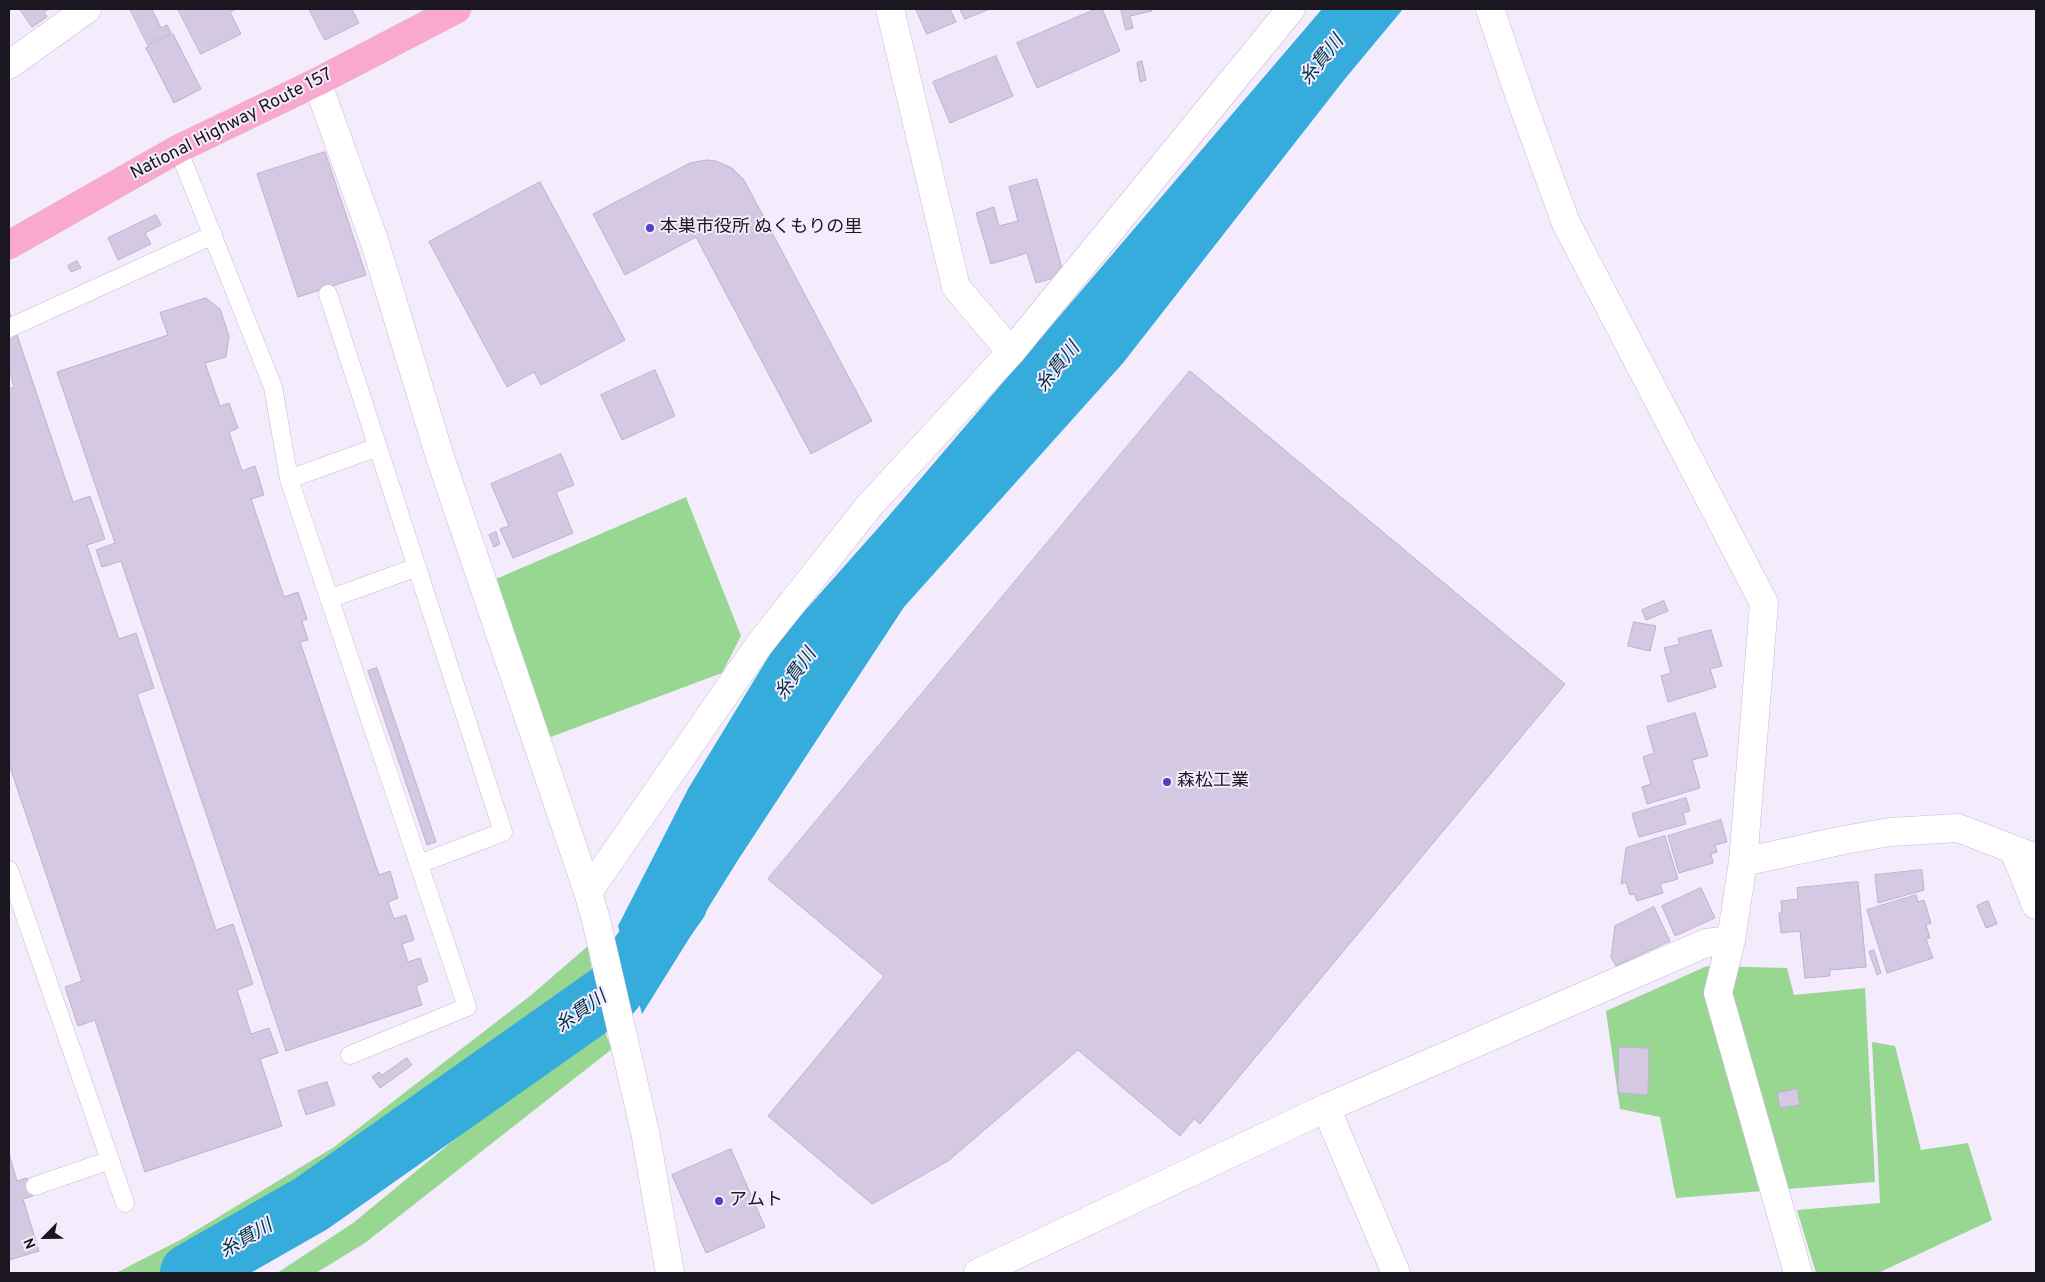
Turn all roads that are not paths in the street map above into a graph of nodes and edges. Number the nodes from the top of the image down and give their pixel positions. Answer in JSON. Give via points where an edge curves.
{"nodes":[{"id":1,"x":87,"y":9,"type":"edge"},
{"id":2,"x":458,"y":9,"type":"edge"},
{"id":3,"x":890,"y":9,"type":"edge"},
{"id":4,"x":1291,"y":9,"type":"edge"},
{"id":5,"x":1490,"y":9,"type":"edge"},
{"id":6,"x":9,"y":65,"type":"edge"},
{"id":7,"x":317,"y":82,"type":"junction"},
{"id":8,"x":178,"y":149,"type":"junction"},
{"id":9,"x":214,"y":235,"type":"junction"},
{"id":10,"x":9,"y":245,"type":"edge"},
{"id":11,"x":328,"y":294,"type":"dead end"},
{"id":12,"x":9,"y":328,"type":"edge"},
{"id":13,"x":1011,"y":352,"type":"junction"},
{"id":14,"x":378,"y":447,"type":"junction"},
{"id":15,"x":289,"y":479,"type":"junction"},
{"id":16,"x":417,"y":567,"type":"junction"},
{"id":17,"x":329,"y":598,"type":"junction"},
{"id":18,"x":2025,"y":854,"type":"edge"},
{"id":19,"x":1743,"y":862,"type":"junction"},
{"id":20,"x":419,"y":864,"type":"junction"},
{"id":21,"x":9,"y":870,"type":"edge"},
{"id":22,"x":588,"y":892,"type":"junction"},
{"id":23,"x":2036,"y":905,"type":"edge"},
{"id":24,"x":1732,"y":940,"type":"junction"},
{"id":25,"x":350,"y":1055,"type":"dead end"},
{"id":26,"x":1326,"y":1108,"type":"junction"},
{"id":27,"x":110,"y":1160,"type":"junction"},
{"id":28,"x":35,"y":1186,"type":"dead end"},
{"id":29,"x":125,"y":1203,"type":"dead end"},
{"id":30,"x":670,"y":1273,"type":"edge"},
{"id":31,"x":978,"y":1273,"type":"edge"},
{"id":32,"x":1396,"y":1273,"type":"edge"},
{"id":33,"x":1798,"y":1273,"type":"edge"}],
"edges":[{"from":1,"to":6,"type":"street"},
{"from":2,"to":7,"type":"highway","name":"National Highway Route 157"},
{"from":3,"to":13,"type":"street","via":[[956,287]]},
{"from":4,"to":13,"type":"street"},
{"from":5,"to":19,"type":"street","via":[[1566,223],[1764,603]]},
{"from":7,"to":8,"type":"highway","name":"National Highway Route 157"},
{"from":7,"to":22,"type":"street","via":[[374,240],[440,457]]},
{"from":8,"to":9,"type":"lane"},
{"from":8,"to":10,"type":"highway","name":"National Highway Route 157"},
{"from":9,"to":12,"type":"lane"},
{"from":9,"to":15,"type":"lane","via":[[273,387]]},
{"from":11,"to":14,"type":"lane"},
{"from":13,"to":22,"type":"street","via":[[869,506],[759,645]]},
{"from":14,"to":15,"type":"lane"},
{"from":14,"to":16,"type":"lane"},
{"from":15,"to":17,"type":"lane"},
{"from":16,"to":17,"type":"lane"},
{"from":16,"to":20,"type":"lane","via":[[503,832]]},
{"from":17,"to":20,"type":"lane"},
{"from":18,"to":19,"type":"street","via":[[1958,828],[1890,832]]},
{"from":18,"to":23,"type":"street"},
{"from":19,"to":24,"type":"street"},
{"from":20,"to":25,"type":"lane","via":[[467,1007]]},
{"from":21,"to":27,"type":"lane"},
{"from":22,"to":30,"type":"street","via":[[645,1132]]},
{"from":24,"to":26,"type":"street","via":[[1706,943]]},
{"from":24,"to":33,"type":"street","via":[[1718,993]]},
{"from":26,"to":31,"type":"street"},
{"from":26,"to":32,"type":"street"},
{"from":27,"to":28,"type":"lane"},
{"from":27,"to":29,"type":"lane"}]}
